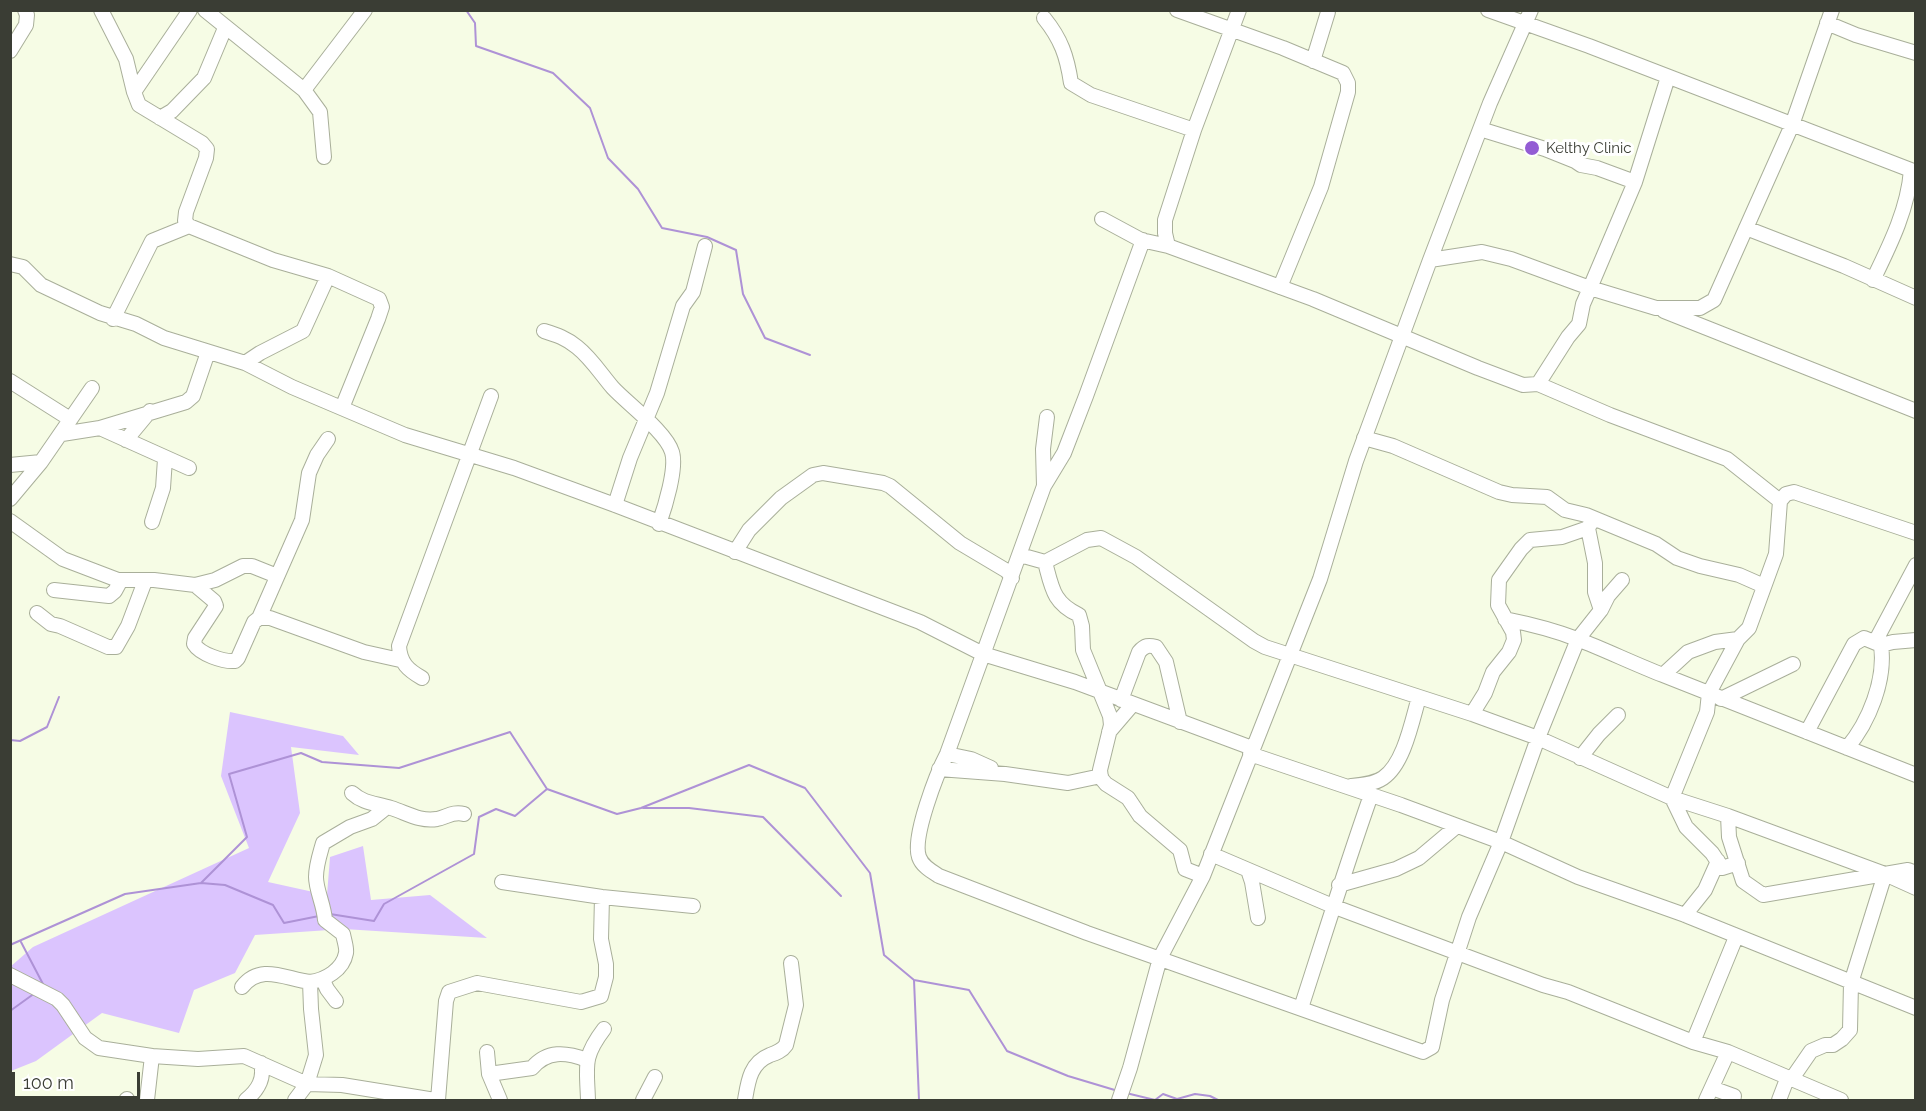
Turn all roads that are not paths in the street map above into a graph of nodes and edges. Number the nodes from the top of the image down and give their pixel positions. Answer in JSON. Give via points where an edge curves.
{"nodes":[{"id":1,"x":25,"y":10,"type":"edge"},
{"id":2,"x":101,"y":10,"type":"edge"},
{"id":3,"x":190,"y":10,"type":"edge"},
{"id":4,"x":205,"y":10,"type":"edge"},
{"id":5,"x":364,"y":10,"type":"edge"},
{"id":6,"x":1177,"y":10,"type":"edge"},
{"id":7,"x":1239,"y":10,"type":"edge"},
{"id":8,"x":1488,"y":10,"type":"edge"},
{"id":9,"x":1531,"y":10,"type":"edge"},
{"id":10,"x":1328,"y":12,"type":"dead end"},
{"id":11,"x":1830,"y":17,"type":"edge"},
{"id":12,"x":1044,"y":18,"type":"dead end"},
{"id":13,"x":1525,"y":25,"type":"junction"},
{"id":14,"x":225,"y":28,"type":"junction"},
{"id":15,"x":1232,"y":29,"type":"junction"},
{"id":16,"x":10,"y":51,"type":"edge"},
{"id":17,"x":1916,"y":53,"type":"edge"},
{"id":18,"x":1313,"y":61,"type":"junction"},
{"id":19,"x":1668,"y":76,"type":"junction"},
{"id":20,"x":304,"y":90,"type":"junction"},
{"id":21,"x":134,"y":92,"type":"junction"},
{"id":22,"x":160,"y":118,"type":"junction"},
{"id":23,"x":1792,"y":124,"type":"junction"},
{"id":24,"x":1480,"y":129,"type":"junction"},
{"id":25,"x":1194,"y":130,"type":"junction"},
{"id":26,"x":324,"y":158,"type":"dead end"},
{"id":27,"x":1913,"y":171,"type":"edge"},
{"id":28,"x":1635,"y":182,"type":"junction"},
{"id":29,"x":1102,"y":219,"type":"dead end"},
{"id":30,"x":189,"y":226,"type":"junction"},
{"id":31,"x":1746,"y":228,"type":"junction"},
{"id":32,"x":1143,"y":240,"type":"junction"},
{"id":33,"x":705,"y":246,"type":"dead end"},
{"id":34,"x":1168,"y":246,"type":"junction"},
{"id":35,"x":1430,"y":260,"type":"junction"},
{"id":36,"x":10,"y":264,"type":"edge"},
{"id":37,"x":328,"y":276,"type":"junction"},
{"id":38,"x":1873,"y":280,"type":"junction"},
{"id":39,"x":1280,"y":287,"type":"junction"},
{"id":40,"x":1590,"y":288,"type":"junction"},
{"id":41,"x":1916,"y":298,"type":"edge"},
{"id":42,"x":1656,"y":308,"type":"junction"},
{"id":43,"x":113,"y":319,"type":"junction"},
{"id":44,"x":544,"y":331,"type":"dead end"},
{"id":45,"x":1403,"y":335,"type":"junction"},
{"id":46,"x":208,"y":352,"type":"junction"},
{"id":47,"x":245,"y":363,"type":"junction"},
{"id":48,"x":10,"y":381,"type":"edge"},
{"id":49,"x":1538,"y":384,"type":"junction"},
{"id":50,"x":92,"y":388,"type":"dead end"},
{"id":51,"x":491,"y":396,"type":"dead end"},
{"id":52,"x":342,"y":408,"type":"junction"},
{"id":53,"x":150,"y":411,"type":"junction"},
{"id":54,"x":1916,"y":411,"type":"edge"},
{"id":55,"x":1047,"y":417,"type":"dead end"},
{"id":56,"x":70,"y":419,"type":"junction"},
{"id":57,"x":646,"y":419,"type":"junction"},
{"id":58,"x":100,"y":428,"type":"junction"},
{"id":59,"x":62,"y":434,"type":"junction"},
{"id":60,"x":1364,"y":438,"type":"junction"},
{"id":61,"x":328,"y":439,"type":"dead end"},
{"id":62,"x":126,"y":440,"type":"junction"},
{"id":63,"x":468,"y":456,"type":"junction"},
{"id":64,"x":165,"y":459,"type":"junction"},
{"id":65,"x":41,"y":462,"type":"junction"},
{"id":66,"x":10,"y":465,"type":"edge"},
{"id":67,"x":189,"y":468,"type":"dead end"},
{"id":68,"x":1044,"y":486,"type":"junction"},
{"id":69,"x":10,"y":499,"type":"edge"},
{"id":70,"x":1780,"y":501,"type":"junction"},
{"id":71,"x":615,"y":505,"type":"junction"},
{"id":72,"x":10,"y":520,"type":"edge"},
{"id":73,"x":152,"y":522,"type":"dead end"},
{"id":74,"x":659,"y":524,"type":"junction"},
{"id":75,"x":1591,"y":524,"type":"junction"},
{"id":76,"x":1916,"y":533,"type":"edge"},
{"id":77,"x":735,"y":552,"type":"junction"},
{"id":78,"x":1020,"y":555,"type":"junction"},
{"id":79,"x":1045,"y":562,"type":"junction"},
{"id":80,"x":1916,"y":565,"type":"edge"},
{"id":81,"x":277,"y":576,"type":"junction"},
{"id":82,"x":1012,"y":578,"type":"junction"},
{"id":83,"x":121,"y":580,"type":"junction"},
{"id":84,"x":1622,"y":580,"type":"dead end"},
{"id":85,"x":144,"y":581,"type":"junction"},
{"id":86,"x":195,"y":585,"type":"junction"},
{"id":87,"x":1764,"y":586,"type":"junction"},
{"id":88,"x":54,"y":590,"type":"dead end"},
{"id":89,"x":1601,"y":610,"type":"junction"},
{"id":90,"x":38,"y":613,"type":"dead end"},
{"id":91,"x":259,"y":618,"type":"junction"},
{"id":92,"x":1505,"y":619,"type":"junction"},
{"id":93,"x":1578,"y":639,"type":"junction"},
{"id":94,"x":1738,"y":639,"type":"junction"},
{"id":95,"x":1916,"y":640,"type":"edge"},
{"id":96,"x":1878,"y":644,"type":"junction"},
{"id":97,"x":983,"y":654,"type":"junction"},
{"id":98,"x":1288,"y":655,"type":"junction"},
{"id":99,"x":400,"y":660,"type":"junction"},
{"id":100,"x":1793,"y":664,"type":"dead end"},
{"id":101,"x":1663,"y":675,"type":"junction"},
{"id":102,"x":422,"y":678,"type":"dead end"},
{"id":103,"x":1099,"y":692,"type":"junction"},
{"id":104,"x":1715,"y":696,"type":"junction"},
{"id":105,"x":1419,"y":697,"type":"junction"},
{"id":106,"x":1127,"y":702,"type":"junction"},
{"id":107,"x":1472,"y":714,"type":"junction"},
{"id":108,"x":1618,"y":715,"type":"dead end"},
{"id":109,"x":1180,"y":722,"type":"junction"},
{"id":110,"x":1807,"y":732,"type":"junction"},
{"id":111,"x":1108,"y":734,"type":"junction"},
{"id":112,"x":1538,"y":738,"type":"junction"},
{"id":113,"x":1847,"y":748,"type":"junction"},
{"id":114,"x":1251,"y":751,"type":"junction"},
{"id":115,"x":947,"y":754,"type":"junction"},
{"id":116,"x":1580,"y":758,"type":"junction"},
{"id":117,"x":939,"y":769,"type":"junction"},
{"id":118,"x":1005,"y":774,"type":"junction"},
{"id":119,"x":1916,"y":775,"type":"edge"},
{"id":120,"x":1101,"y":776,"type":"junction"},
{"id":121,"x":1346,"y":787,"type":"junction"},
{"id":122,"x":352,"y":793,"type":"dead end"},
{"id":123,"x":1371,"y":795,"type":"junction"},
{"id":124,"x":1672,"y":798,"type":"junction"},
{"id":125,"x":387,"y":807,"type":"junction"},
{"id":126,"x":464,"y":814,"type":"dead end"},
{"id":127,"x":1728,"y":816,"type":"junction"},
{"id":128,"x":1457,"y":826,"type":"junction"},
{"id":129,"x":1501,"y":842,"type":"junction"},
{"id":130,"x":1211,"y":854,"type":"junction"},
{"id":131,"x":1718,"y":861,"type":"junction"},
{"id":132,"x":1738,"y":863,"type":"junction"},
{"id":133,"x":1248,"y":870,"type":"junction"},
{"id":134,"x":1916,"y":873,"type":"edge"},
{"id":135,"x":1885,"y":874,"type":"junction"},
{"id":136,"x":1203,"y":876,"type":"junction"},
{"id":137,"x":502,"y":882,"type":"dead end"},
{"id":138,"x":1340,"y":885,"type":"junction"},
{"id":139,"x":1916,"y":888,"type":"edge"},
{"id":140,"x":603,"y":897,"type":"junction"},
{"id":141,"x":693,"y":906,"type":"dead end"},
{"id":142,"x":1335,"y":907,"type":"junction"},
{"id":143,"x":1685,"y":915,"type":"junction"},
{"id":144,"x":1258,"y":918,"type":"dead end"},
{"id":145,"x":1736,"y":937,"type":"junction"},
{"id":146,"x":1457,"y":952,"type":"junction"},
{"id":147,"x":1160,"y":958,"type":"junction"},
{"id":148,"x":791,"y":963,"type":"dead end"},
{"id":149,"x":15,"y":977,"type":"edge"},
{"id":150,"x":317,"y":981,"type":"junction"},
{"id":151,"x":1851,"y":982,"type":"junction"},
{"id":152,"x":243,"y":987,"type":"dead end"},
{"id":153,"x":336,"y":1000,"type":"dead end"},
{"id":154,"x":1301,"y":1008,"type":"junction"},
{"id":155,"x":1916,"y":1008,"type":"edge"},
{"id":156,"x":604,"y":1029,"type":"dead end"},
{"id":157,"x":1693,"y":1042,"type":"junction"},
{"id":158,"x":487,"y":1052,"type":"dead end"},
{"id":159,"x":1728,"y":1052,"type":"junction"},
{"id":160,"x":152,"y":1056,"type":"junction"},
{"id":161,"x":587,"y":1060,"type":"junction"},
{"id":162,"x":261,"y":1063,"type":"junction"},
{"id":163,"x":489,"y":1074,"type":"junction"},
{"id":164,"x":655,"y":1077,"type":"dead end"},
{"id":165,"x":1789,"y":1079,"type":"junction"},
{"id":166,"x":307,"y":1084,"type":"junction"},
{"id":167,"x":1709,"y":1094,"type":"edge"},
{"id":168,"x":147,"y":1101,"type":"edge"},
{"id":169,"x":246,"y":1101,"type":"edge"},
{"id":170,"x":295,"y":1101,"type":"edge"},
{"id":171,"x":436,"y":1101,"type":"edge"},
{"id":172,"x":500,"y":1101,"type":"edge"},
{"id":173,"x":588,"y":1101,"type":"edge"},
{"id":174,"x":643,"y":1101,"type":"edge"},
{"id":175,"x":745,"y":1101,"type":"edge"},
{"id":176,"x":1119,"y":1101,"type":"edge"},
{"id":177,"x":1733,"y":1101,"type":"edge"},
{"id":178,"x":1779,"y":1101,"type":"edge"},
{"id":179,"x":1841,"y":1101,"type":"edge"}],
"edges":[{"from":1,"to":16,"type":"street","via":[[26,25]]},
{"from":2,"to":21,"type":"street","via":[[126,59]]},
{"from":3,"to":21,"type":"street"},
{"from":4,"to":14,"type":"street"},
{"from":5,"to":20,"type":"street"},
{"from":6,"to":15,"type":"street"},
{"from":7,"to":15,"type":"street"},
{"from":8,"to":13,"type":"street"},
{"from":9,"to":13,"type":"street"},
{"from":10,"to":18,"type":"street"},
{"from":11,"to":17,"type":"street","via":[[1856,35]]},
{"from":11,"to":23,"type":"street"},
{"from":12,"to":25,"type":"street","via":[[1058,34],[1071,83],[1091,95]]},
{"from":13,"to":19,"type":"street"},
{"from":13,"to":24,"type":"street"},
{"from":14,"to":20,"type":"street"},
{"from":14,"to":22,"type":"street","via":[[199,85]]},
{"from":15,"to":18,"type":"street"},
{"from":15,"to":25,"type":"street"},
{"from":18,"to":39,"type":"street","via":[[1343,73],[1348,92],[1321,187]]},
{"from":19,"to":23,"type":"street"},
{"from":19,"to":28,"type":"street"},
{"from":20,"to":26,"type":"street","via":[[320,112]]},
{"from":21,"to":22,"type":"street","via":[[143,109]]},
{"from":22,"to":30,"type":"street","via":[[207,149],[186,212]]},
{"from":23,"to":27,"type":"street"},
{"from":23,"to":31,"type":"street"},
{"from":24,"to":28,"type":"street"},
{"from":24,"to":35,"type":"street"},
{"from":25,"to":34,"type":"street","via":[[1165,220]]},
{"from":27,"to":38,"type":"street","via":[[1893,240]]},
{"from":28,"to":40,"type":"street"},
{"from":29,"to":32,"type":"street"},
{"from":30,"to":37,"type":"street","via":[[273,260]]},
{"from":30,"to":43,"type":"street","via":[[152,241]]},
{"from":31,"to":38,"type":"street"},
{"from":31,"to":42,"type":"street","via":[[1714,300],[1700,308]]},
{"from":32,"to":34,"type":"street"},
{"from":32,"to":68,"type":"street","via":[[1064,453]]},
{"from":33,"to":57,"type":"street","via":[[693,292],[683,306]]},
{"from":34,"to":39,"type":"street"},
{"from":35,"to":40,"type":"street","via":[[1482,252]]},
{"from":35,"to":45,"type":"street"},
{"from":36,"to":43,"type":"street","via":[[23,267],[41,285]]},
{"from":37,"to":47,"type":"street","via":[[303,331]]},
{"from":37,"to":52,"type":"street","via":[[372,294],[381,302],[378,320]]},
{"from":38,"to":41,"type":"street"},
{"from":39,"to":45,"type":"street"},
{"from":40,"to":42,"type":"street"},
{"from":40,"to":49,"type":"street","via":[[1579,324]]},
{"from":42,"to":54,"type":"street"},
{"from":43,"to":46,"type":"street"},
{"from":44,"to":57,"type":"street","via":[[563,336],[585,353]]},
{"from":45,"to":49,"type":"street","via":[[1523,385]]},
{"from":45,"to":60,"type":"street"},
{"from":46,"to":47,"type":"street"},
{"from":46,"to":53,"type":"street","via":[[193,396],[186,402]]},
{"from":47,"to":52,"type":"street"},
{"from":48,"to":56,"type":"street"},
{"from":49,"to":70,"type":"street","via":[[1727,459]]},
{"from":50,"to":56,"type":"street"},
{"from":51,"to":63,"type":"street"},
{"from":52,"to":63,"type":"street"},
{"from":53,"to":58,"type":"street"},
{"from":53,"to":62,"type":"street"},
{"from":55,"to":68,"type":"street"},
{"from":56,"to":59,"type":"street"},
{"from":57,"to":71,"type":"street"},
{"from":57,"to":74,"type":"street","via":[[667,442],[673,456],[669,491]]},
{"from":58,"to":59,"type":"street"},
{"from":58,"to":62,"type":"street"},
{"from":59,"to":65,"type":"street"},
{"from":60,"to":75,"type":"street","via":[[1393,446],[1499,492],[1547,497],[1565,510],[1586,515]]},
{"from":60,"to":98,"type":"street","via":[[1320,579]]},
{"from":61,"to":81,"type":"street","via":[[309,473],[302,520]]},
{"from":62,"to":64,"type":"street"},
{"from":63,"to":71,"type":"street","via":[[514,468]]},
{"from":63,"to":99,"type":"street","via":[[399,646]]},
{"from":64,"to":67,"type":"street"},
{"from":64,"to":73,"type":"street","via":[[163,488]]},
{"from":65,"to":66,"type":"street"},
{"from":65,"to":69,"type":"street"},
{"from":68,"to":78,"type":"street"},
{"from":70,"to":76,"type":"street","via":[[1794,492]]},
{"from":70,"to":87,"type":"street","via":[[1776,554]]},
{"from":71,"to":74,"type":"street"},
{"from":72,"to":83,"type":"street","via":[[63,559]]},
{"from":74,"to":77,"type":"street"},
{"from":75,"to":87,"type":"street","via":[[1656,543],[1677,558]]},
{"from":75,"to":89,"type":"street","via":[[1595,592]]},
{"from":75,"to":92,"type":"street","via":[[1562,537],[1530,540],[1521,549],[1499,580],[1497,599]]},
{"from":77,"to":82,"type":"street","via":[[749,530],[781,498],[823,472],[890,486],[960,543],[1007,571]]},
{"from":77,"to":97,"type":"street","via":[[920,622]]},
{"from":78,"to":79,"type":"street"},
{"from":78,"to":82,"type":"street"},
{"from":79,"to":98,"type":"street","via":[[1087,540],[1101,538],[1136,557],[1254,641]]},
{"from":79,"to":103,"type":"street","via":[[1054,595],[1079,615],[1083,650]]},
{"from":80,"to":96,"type":"street"},
{"from":81,"to":86,"type":"street","via":[[243,566]]},
{"from":81,"to":91,"type":"street"},
{"from":82,"to":97,"type":"street"},
{"from":83,"to":85,"type":"street"},
{"from":83,"to":88,"type":"street","via":[[109,596]]},
{"from":84,"to":89,"type":"street"},
{"from":85,"to":86,"type":"street"},
{"from":85,"to":90,"type":"street","via":[[116,647],[51,624]]},
{"from":86,"to":91,"type":"street","via":[[216,606],[195,638],[197,648],[235,661]]},
{"from":87,"to":94,"type":"street","via":[[1749,628]]},
{"from":89,"to":93,"type":"street"},
{"from":91,"to":99,"type":"street","via":[[291,624],[364,652]]},
{"from":92,"to":93,"type":"street"},
{"from":92,"to":107,"type":"street","via":[[1514,640]]},
{"from":93,"to":101,"type":"street"},
{"from":93,"to":112,"type":"street"},
{"from":94,"to":101,"type":"street","via":[[1688,651]]},
{"from":94,"to":104,"type":"street"},
{"from":95,"to":96,"type":"street"},
{"from":96,"to":110,"type":"street","via":[[1864,638],[1854,644]]},
{"from":96,"to":113,"type":"street","via":[[1882,670],[1869,714]]},
{"from":97,"to":103,"type":"street"},
{"from":97,"to":115,"type":"street"},
{"from":98,"to":105,"type":"street"},
{"from":98,"to":114,"type":"street"},
{"from":99,"to":102,"type":"street"},
{"from":100,"to":104,"type":"street"},
{"from":101,"to":104,"type":"street"},
{"from":103,"to":106,"type":"street"},
{"from":103,"to":111,"type":"street","via":[[1110,713]]},
{"from":104,"to":110,"type":"street"},
{"from":104,"to":124,"type":"street"},
{"from":105,"to":107,"type":"street"},
{"from":105,"to":121,"type":"street","via":[[1397,764],[1382,779]]},
{"from":106,"to":109,"type":"street"},
{"from":106,"to":109,"type":"street","via":[[1139,651],[1150,645],[1156,647],[1166,662]]},
{"from":106,"to":111,"type":"street"},
{"from":107,"to":112,"type":"street"},
{"from":108,"to":116,"type":"street"},
{"from":109,"to":114,"type":"street"},
{"from":110,"to":113,"type":"street"},
{"from":111,"to":120,"type":"street"},
{"from":112,"to":116,"type":"street"},
{"from":112,"to":129,"type":"street"},
{"from":113,"to":119,"type":"street"},
{"from":114,"to":121,"type":"street"},
{"from":114,"to":130,"type":"street"},
{"from":115,"to":117,"type":"street"},
{"from":115,"to":118,"type":"street","via":[[971,759]]},
{"from":116,"to":124,"type":"street"},
{"from":117,"to":118,"type":"street"},
{"from":117,"to":147,"type":"street","via":[[918,842],[919,857],[929,870]]},
{"from":118,"to":120,"type":"street","via":[[1068,783]]},
{"from":120,"to":136,"type":"street","via":[[1180,850],[1185,869]]},
{"from":121,"to":123,"type":"street"},
{"from":122,"to":125,"type":"street","via":[[360,800]]},
{"from":123,"to":128,"type":"street"},
{"from":123,"to":138,"type":"street"},
{"from":124,"to":127,"type":"street"},
{"from":124,"to":131,"type":"street","via":[[1686,827]]},
{"from":125,"to":126,"type":"street","via":[[428,819]]},
{"from":125,"to":150,"type":"street","via":[[372,819],[323,843],[316,879],[325,920],[343,934],[346,953],[342,962]]},
{"from":127,"to":132,"type":"street","via":[[1728,837]]},
{"from":127,"to":135,"type":"street"},
{"from":128,"to":129,"type":"street"},
{"from":128,"to":138,"type":"street","via":[[1419,858]]},
{"from":129,"to":143,"type":"street","via":[[1578,877]]},
{"from":129,"to":146,"type":"street"},
{"from":130,"to":133,"type":"street"},
{"from":130,"to":136,"type":"street"},
{"from":131,"to":132,"type":"street","via":[[1722,868]]},
{"from":131,"to":143,"type":"street","via":[[1705,890]]},
{"from":132,"to":135,"type":"street","via":[[1743,881],[1763,895]]},
{"from":133,"to":142,"type":"street"},
{"from":133,"to":144,"type":"street"},
{"from":134,"to":135,"type":"street","via":[[1908,870]]},
{"from":135,"to":139,"type":"street"},
{"from":135,"to":151,"type":"street"},
{"from":136,"to":147,"type":"street"},
{"from":137,"to":140,"type":"street"},
{"from":138,"to":142,"type":"street"},
{"from":140,"to":141,"type":"street"},
{"from":140,"to":171,"type":"street","via":[[601,939],[606,977],[601,996],[581,1002],[477,983],[449,992]]},
{"from":142,"to":146,"type":"street"},
{"from":142,"to":154,"type":"street"},
{"from":143,"to":145,"type":"street"},
{"from":145,"to":151,"type":"street"},
{"from":145,"to":157,"type":"street"},
{"from":146,"to":154,"type":"street","via":[[1432,1047],[1426,1052]]},
{"from":146,"to":157,"type":"street"},
{"from":147,"to":154,"type":"street"},
{"from":147,"to":176,"type":"street"},
{"from":148,"to":175,"type":"street","via":[[796,1005],[786,1045],[755,1065]]},
{"from":149,"to":160,"type":"street","via":[[63,1005],[91,1043],[117,1052]]},
{"from":150,"to":152,"type":"street","via":[[259,974]]},
{"from":150,"to":153,"type":"street"},
{"from":150,"to":166,"type":"street","via":[[311,1009],[316,1055]]},
{"from":151,"to":155,"type":"street"},
{"from":151,"to":165,"type":"street","via":[[1850,1030],[1833,1045],[1811,1051]]},
{"from":156,"to":161,"type":"street"},
{"from":157,"to":159,"type":"street"},
{"from":158,"to":163,"type":"street"},
{"from":159,"to":165,"type":"street"},
{"from":159,"to":167,"type":"street"},
{"from":160,"to":162,"type":"street","via":[[237,1056]]},
{"from":160,"to":168,"type":"street"},
{"from":161,"to":163,"type":"street","via":[[568,1053],[557,1054],[539,1059],[532,1068]]},
{"from":161,"to":173,"type":"street"},
{"from":162,"to":166,"type":"street"},
{"from":162,"to":169,"type":"street","via":[[262,1078]]},
{"from":163,"to":172,"type":"street"},
{"from":164,"to":174,"type":"street"},
{"from":165,"to":178,"type":"street"},
{"from":165,"to":179,"type":"street"},
{"from":166,"to":170,"type":"street"},
{"from":166,"to":171,"type":"street","via":[[342,1085]]},
{"from":167,"to":177,"type":"street","via":[[1734,1096]]}]}
